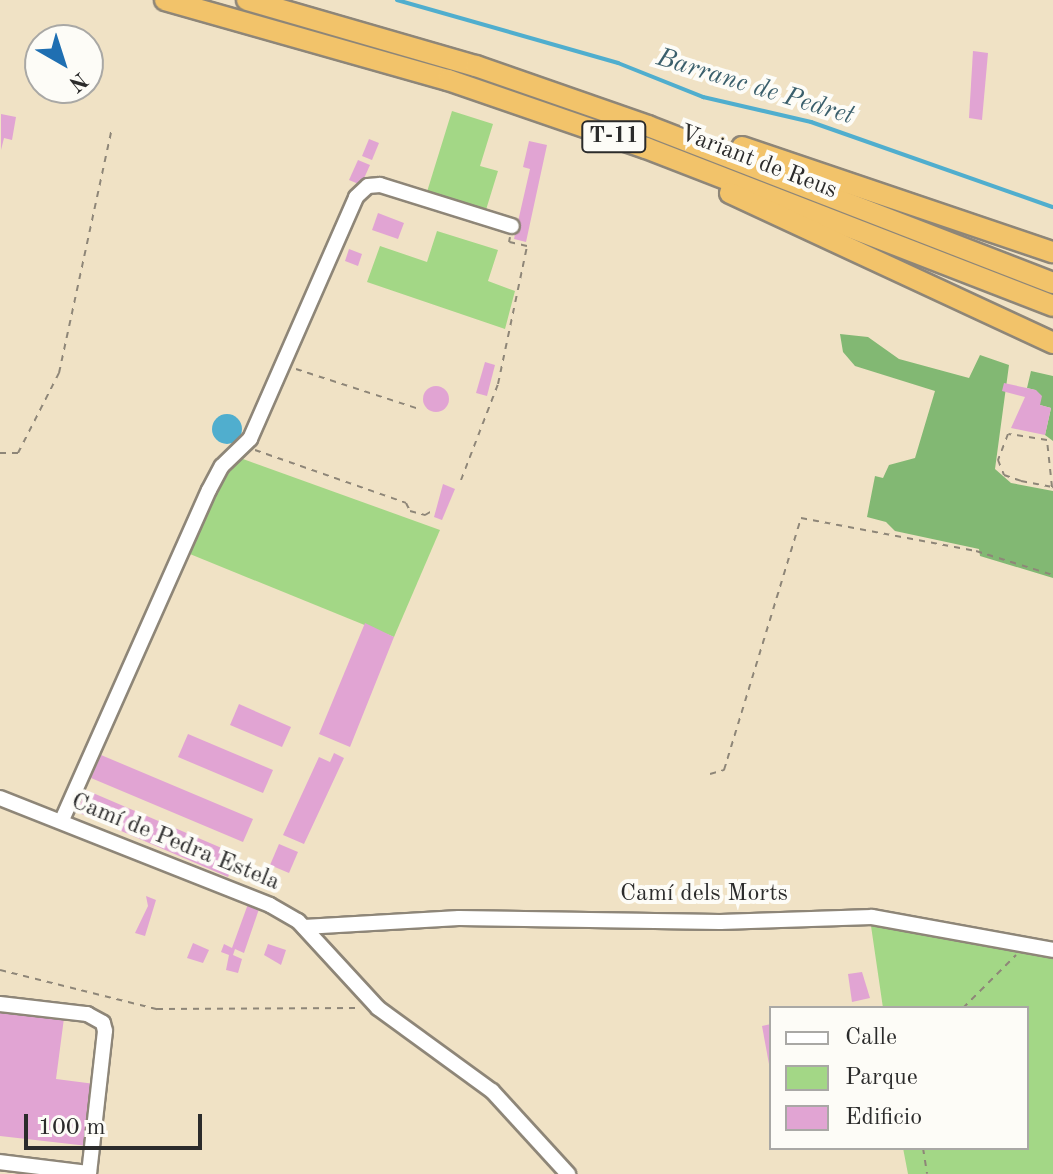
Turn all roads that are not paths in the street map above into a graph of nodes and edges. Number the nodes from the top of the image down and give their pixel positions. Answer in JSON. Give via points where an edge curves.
{"nodes":[{"id":1,"x":165,"y":0,"type":"edge"},
{"id":2,"x":247,"y":0,"type":"edge"},
{"id":3,"x":316,"y":19,"type":"junction"},
{"id":4,"x":448,"y":80,"type":"junction"},
{"id":5,"x":512,"y":226,"type":"road end"},
{"id":6,"x":1053,"y":252,"type":"edge"},
{"id":7,"x":1053,"y":283,"type":"edge"},
{"id":8,"x":1053,"y":306,"type":"edge"},
{"id":9,"x":1053,"y":343,"type":"edge"},
{"id":10,"x":0,"y":798,"type":"edge"},
{"id":11,"x":62,"y":820,"type":"junction"},
{"id":12,"x":304,"y":927,"type":"junction"},
{"id":13,"x":1053,"y":950,"type":"edge"},
{"id":14,"x":0,"y":1004,"type":"edge"},
{"id":15,"x":0,"y":1162,"type":"edge"},
{"id":16,"x":89,"y":1173,"type":"edge"},
{"id":17,"x":568,"y":1174,"type":"edge"}],
"edges":[{"from":1,"to":4,"type":"highway","name":"Variant de Reus","number":"T-11"},
{"from":2,"to":3,"type":"highway","name":"Variant de Reus","number":"T-11"},
{"from":3,"to":6,"type":"highway","via":[[478,59]]},
{"from":3,"to":7,"type":"highway","name":"Variant de Reus","number":"T-11","via":[[476,66],[648,126]]},
{"from":4,"to":8,"type":"highway","name":"Variant de Reus","number":"T-11","via":[[646,148]]},
{"from":4,"to":9,"type":"highway","via":[[715,186]]},
{"from":5,"to":11,"type":"street","via":[[380,185],[368,186],[349,209],[243,446],[222,466],[209,490]]},
{"from":10,"to":11,"type":"street","name":"Camí de Pedra Estela"},
{"from":11,"to":12,"type":"street","name":"Camí de Pedra Estela","via":[[270,905]]},
{"from":12,"to":13,"type":"street","name":"Camí dels Morts","via":[[459,918],[720,922],[872,917]]},
{"from":12,"to":17,"type":"street","name":"Camí de Pedra Estela","via":[[378,1008],[492,1091]]},
{"from":14,"to":16,"type":"street","via":[[87,1014],[103,1023]]},
{"from":15,"to":16,"type":"street"}]}
